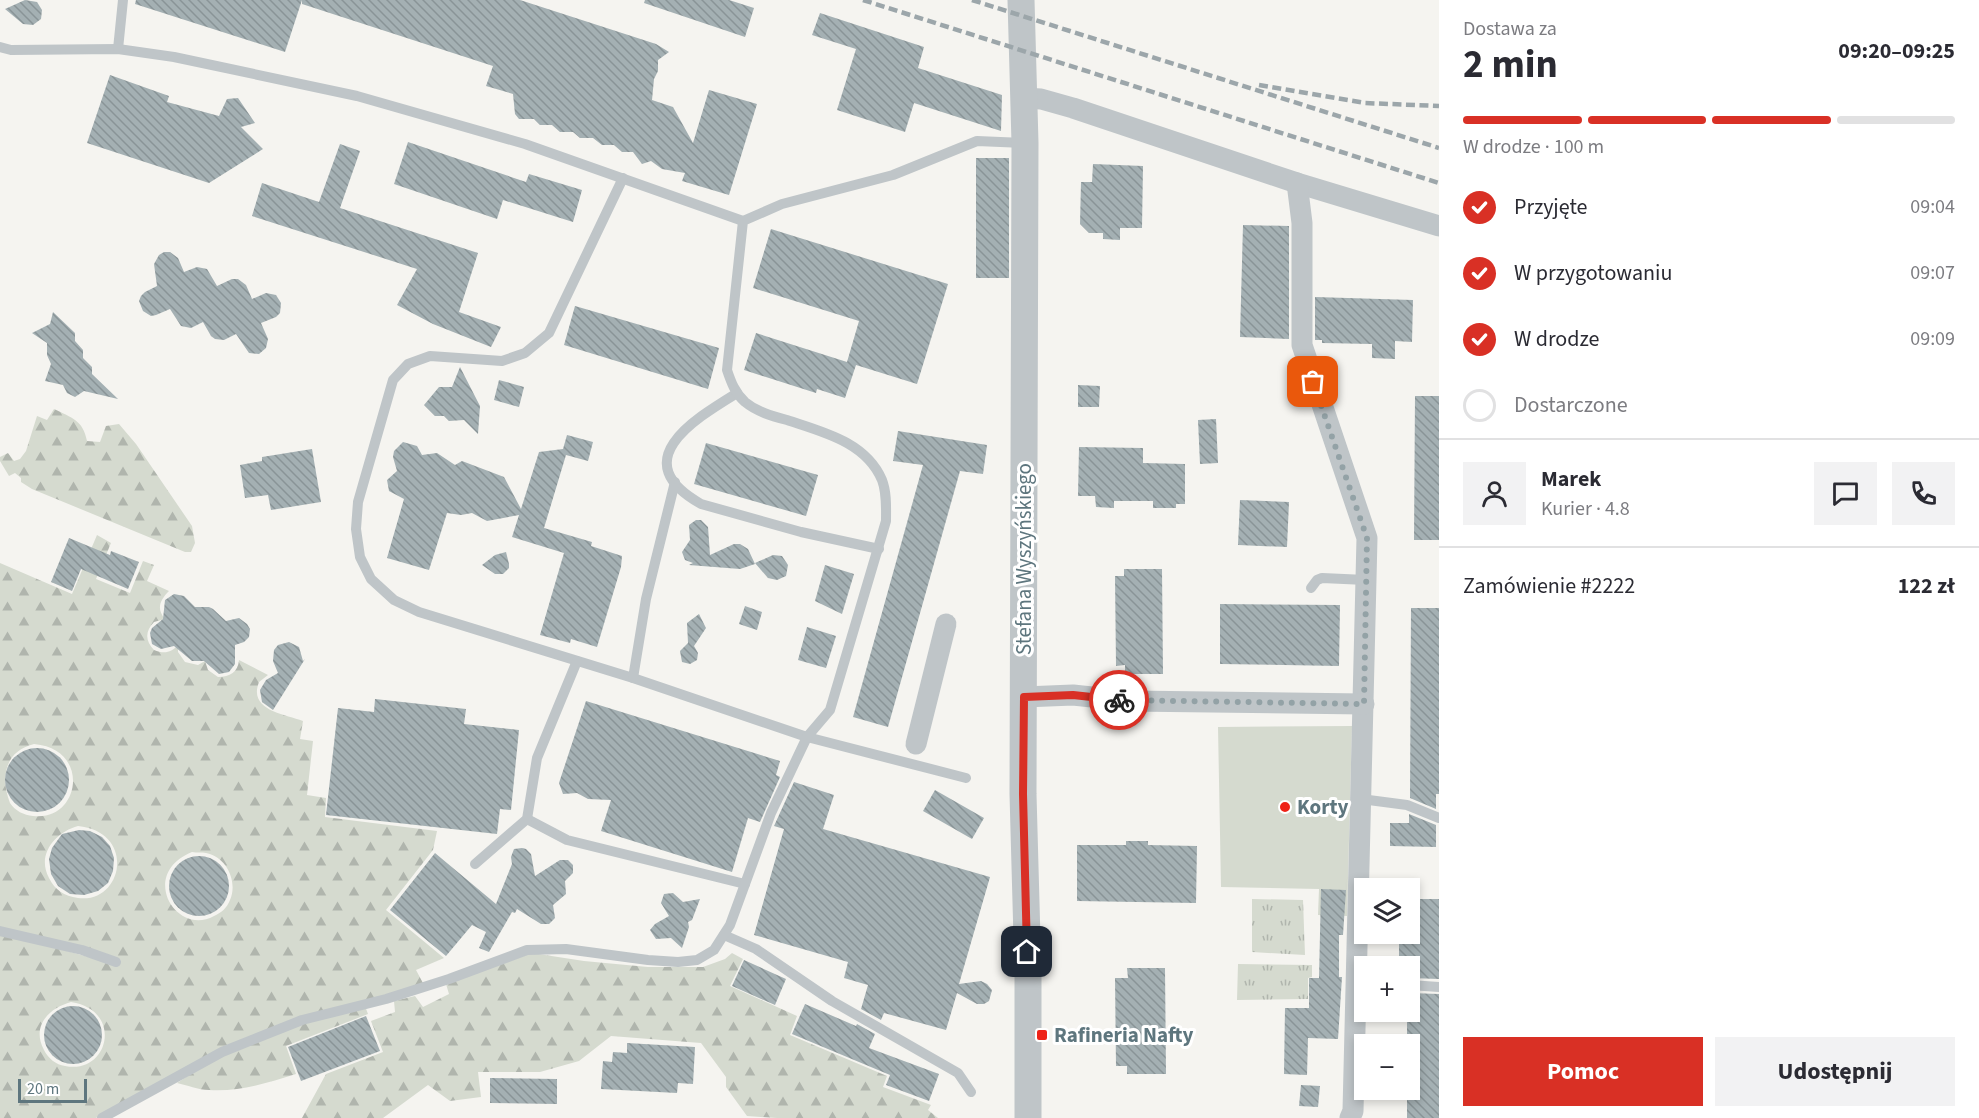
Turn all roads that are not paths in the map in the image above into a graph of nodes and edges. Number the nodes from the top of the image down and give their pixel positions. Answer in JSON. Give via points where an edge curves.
{"nodes":[{"id":1,"x":123,"y":0,"type":"edge"},
{"id":2,"x":1021,"y":0,"type":"edge"},
{"id":3,"x":0,"y":47,"type":"edge"},
{"id":4,"x":118,"y":50,"type":"junction"},
{"id":5,"x":1024,"y":98,"type":"junction"},
{"id":6,"x":1025,"y":143,"type":"junction"},
{"id":7,"x":623,"y":178,"type":"junction"},
{"id":8,"x":1297,"y":183,"type":"junction"},
{"id":9,"x":743,"y":221,"type":"junction"},
{"id":10,"x":1439,"y":226,"type":"edge"},
{"id":11,"x":737,"y":393,"type":"junction"},
{"id":12,"x":675,"y":482,"type":"junction"},
{"id":13,"x":879,"y":549,"type":"junction"},
{"id":14,"x":1366,"y":580,"type":"junction"},
{"id":15,"x":1311,"y":588,"type":"dead end"},
{"id":16,"x":946,"y":624,"type":"dead end"},
{"id":17,"x":577,"y":661,"type":"junction"},
{"id":18,"x":633,"y":678,"type":"junction"},
{"id":19,"x":1024,"y":697,"type":"junction"},
{"id":20,"x":1364,"y":704,"type":"junction"},
{"id":21,"x":807,"y":737,"type":"junction"},
{"id":22,"x":913,"y":754,"type":"junction"},
{"id":23,"x":966,"y":778,"type":"dead end"},
{"id":24,"x":1361,"y":799,"type":"junction"},
{"id":25,"x":1439,"y":818,"type":"edge"},
{"id":26,"x":527,"y":819,"type":"junction"},
{"id":27,"x":475,"y":864,"type":"dead end"},
{"id":28,"x":745,"y":884,"type":"junction"},
{"id":29,"x":0,"y":931,"type":"edge"},
{"id":30,"x":724,"y":935,"type":"junction"},
{"id":31,"x":1361,"y":956,"type":"edge"},
{"id":32,"x":116,"y":962,"type":"dead end"},
{"id":33,"x":1420,"y":986,"type":"edge"},
{"id":34,"x":1439,"y":987,"type":"edge"},
{"id":35,"x":1358,"y":1022,"type":"edge"},
{"id":36,"x":971,"y":1092,"type":"dead end"},
{"id":37,"x":1352,"y":1115,"type":"edge"},
{"id":38,"x":102,"y":1118,"type":"edge"},
{"id":39,"x":1028,"y":1118,"type":"edge"}],
"edges":[{"from":1,"to":4,"type":"lane"},
{"from":2,"to":5,"type":"street","name":"Stefana Wyszyńskiego"},
{"from":3,"to":4,"type":"lane"},
{"from":4,"to":7,"type":"lane","via":[[174,57],[357,96],[525,144]]},
{"from":5,"to":6,"type":"street","name":"Stefana Wyszyńskiego"},
{"from":5,"to":8,"type":"street","via":[[1072,108]]},
{"from":6,"to":9,"type":"lane","via":[[977,141],[893,175],[782,204]]},
{"from":6,"to":19,"type":"street","name":"Stefana Wyszyńskiego"},
{"from":7,"to":9,"type":"lane"},
{"from":7,"to":17,"type":"lane","via":[[549,333],[525,353],[502,361],[430,357],[408,364],[393,381],[358,502],[360,557],[371,579],[394,600],[419,612]]},
{"from":8,"to":10,"type":"street"},
{"from":8,"to":14,"type":"street","via":[[1302,223],[1302,345],[1367,538]]},
{"from":9,"to":11,"type":"lane","via":[[727,370]]},
{"from":11,"to":12,"type":"lane","via":[[697,417],[678,435],[666,456]]},
{"from":11,"to":13,"type":"lane","via":[[757,411],[850,442],[868,459],[882,480],[886,498],[886,521]]},
{"from":12,"to":13,"type":"lane","via":[[701,504]]},
{"from":12,"to":18,"type":"lane","via":[[645,599]]},
{"from":13,"to":21,"type":"lane","via":[[830,710]]},
{"from":14,"to":15,"type":"lane","via":[[1322,578]]},
{"from":14,"to":20,"type":"street"},
{"from":16,"to":22,"type":"street"},
{"from":17,"to":18,"type":"lane"},
{"from":17,"to":26,"type":"lane","via":[[537,758]]},
{"from":18,"to":21,"type":"lane"},
{"from":19,"to":20,"type":"street","via":[[1073,695],[1129,701]]},
{"from":19,"to":39,"type":"street","name":"Stefana Wyszyńskiego"},
{"from":20,"to":24,"type":"street"},
{"from":21,"to":22,"type":"lane"},
{"from":21,"to":28,"type":"lane","via":[[771,813]]},
{"from":22,"to":23,"type":"lane"},
{"from":24,"to":25,"type":"lane","via":[[1407,805]]},
{"from":24,"to":31,"type":"street"},
{"from":26,"to":27,"type":"lane"},
{"from":26,"to":28,"type":"lane","via":[[567,840]]},
{"from":28,"to":30,"type":"lane"},
{"from":29,"to":32,"type":"lane"},
{"from":30,"to":36,"type":"lane","via":[[756,949],[832,1001],[958,1073]]},
{"from":30,"to":38,"type":"lane","via":[[714,950],[697,960],[678,962],[567,949],[527,950],[386,999],[302,1020],[222,1052]]},
{"from":33,"to":34,"type":"lane"},
{"from":35,"to":37,"type":"street"}]}
